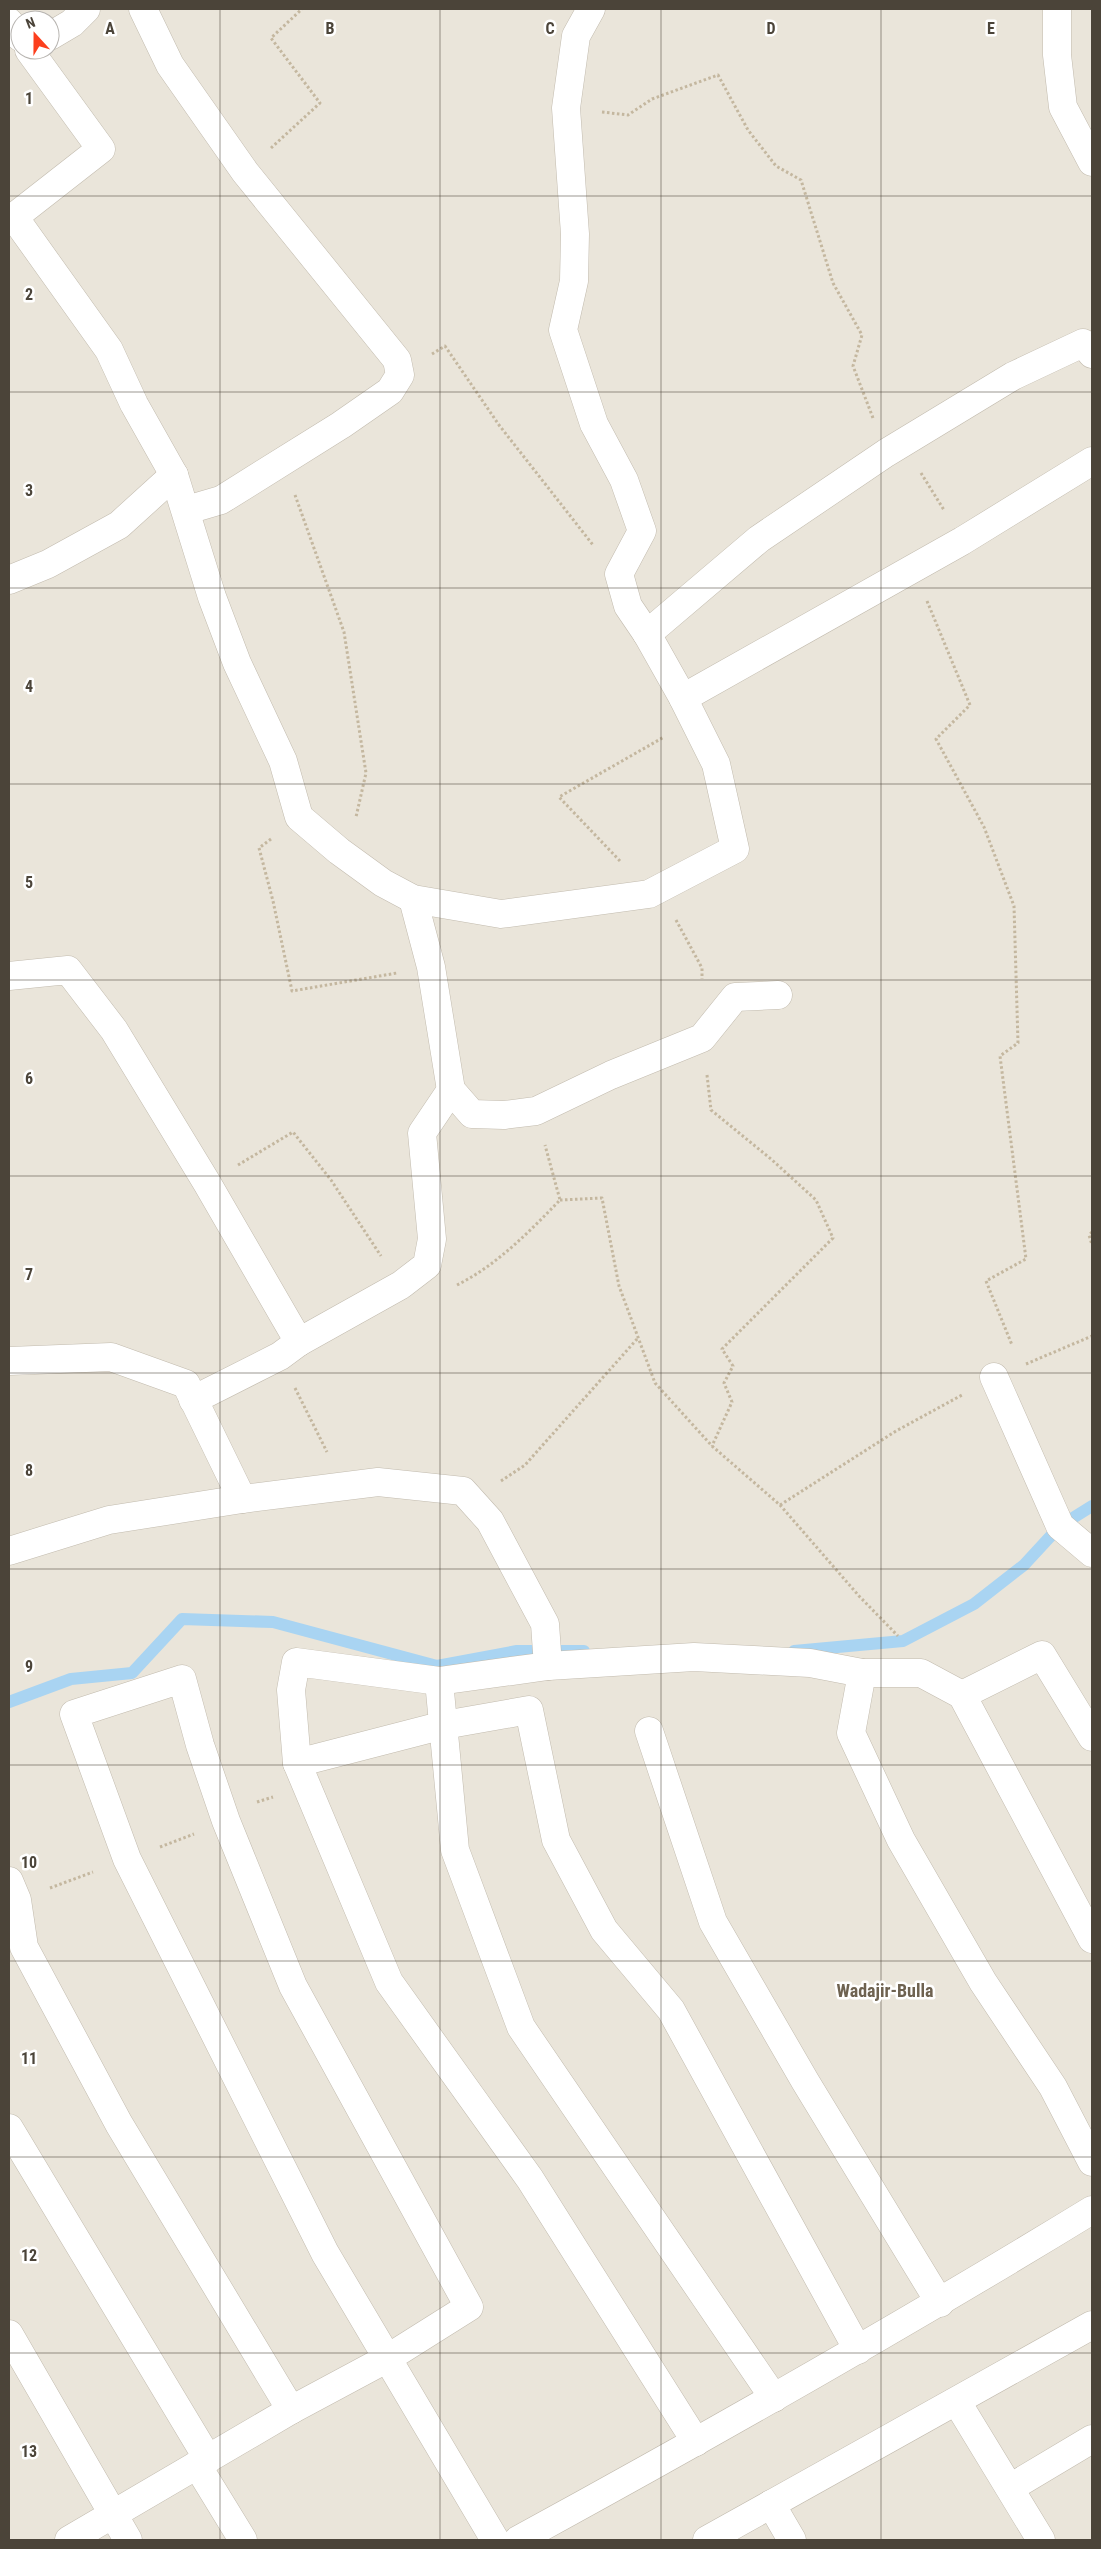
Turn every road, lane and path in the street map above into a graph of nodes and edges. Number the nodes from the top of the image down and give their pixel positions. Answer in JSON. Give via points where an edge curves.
{"nodes":[{"id":1,"x":86,"y":9,"type":"edge"},
{"id":2,"x":143,"y":9,"type":"edge"},
{"id":3,"x":302,"y":9,"type":"edge"},
{"id":4,"x":591,"y":9,"type":"edge"},
{"id":5,"x":1057,"y":9,"type":"edge"},
{"id":6,"x":60,"y":30,"type":"edge"},
{"id":7,"x":36,"y":60,"type":"edge"},
{"id":8,"x":566,"y":108,"type":"junction"},
{"id":9,"x":1092,"y":162,"type":"edge"},
{"id":10,"x":246,"y":172,"type":"junction"},
{"id":11,"x":1092,"y":354,"type":"edge"},
{"id":12,"x":400,"y":375,"type":"junction"},
{"id":13,"x":886,"y":452,"type":"junction"},
{"id":14,"x":283,"y":461,"type":"junction"},
{"id":15,"x":1092,"y":461,"type":"edge"},
{"id":16,"x":174,"y":475,"type":"junction"},
{"id":17,"x":187,"y":510,"type":"junction"},
{"id":18,"x":962,"y":541,"type":"junction"},
{"id":19,"x":913,"y":569,"type":"junction"},
{"id":20,"x":619,"y":574,"type":"junction"},
{"id":21,"x":9,"y":580,"type":"edge"},
{"id":22,"x":647,"y":634,"type":"junction"},
{"id":23,"x":683,"y":698,"type":"junction"},
{"id":24,"x":300,"y":817,"type":"junction"},
{"id":25,"x":339,"y":851,"type":"junction"},
{"id":26,"x":413,"y":899,"type":"junction"},
{"id":27,"x":432,"y":967,"type":"junction"},
{"id":28,"x":9,"y":976,"type":"edge"},
{"id":29,"x":778,"y":995,"type":"dead end"},
{"id":30,"x":451,"y":1090,"type":"junction"},
{"id":31,"x":536,"y":1111,"type":"junction"},
{"id":32,"x":207,"y":1183,"type":"junction"},
{"id":33,"x":560,"y":1200,"type":"junction"},
{"id":34,"x":1092,"y":1232,"type":"edge"},
{"id":35,"x":1092,"y":1245,"type":"edge"},
{"id":36,"x":427,"y":1265,"type":"junction"},
{"id":37,"x":400,"y":1285,"type":"junction"},
{"id":38,"x":1092,"y":1336,"type":"edge"},
{"id":39,"x":639,"y":1338,"type":"junction"},
{"id":40,"x":289,"y":1349,"type":"junction"},
{"id":41,"x":9,"y":1361,"type":"edge"},
{"id":42,"x":1020,"y":1366,"type":"junction"},
{"id":43,"x":994,"y":1377,"type":"junction"},
{"id":44,"x":194,"y":1400,"type":"junction"},
{"id":45,"x":343,"y":1487,"type":"junction"},
{"id":46,"x":242,"y":1499,"type":"junction"},
{"id":47,"x":472,"y":1501,"type":"junction"},
{"id":48,"x":780,"y":1505,"type":"junction"},
{"id":49,"x":9,"y":1551,"type":"edge"},
{"id":50,"x":1092,"y":1553,"type":"edge"},
{"id":51,"x":548,"y":1666,"type":"junction"},
{"id":52,"x":862,"y":1673,"type":"junction"},
{"id":53,"x":921,"y":1673,"type":"junction"},
{"id":54,"x":439,"y":1681,"type":"junction"},
{"id":55,"x":962,"y":1695,"type":"junction"},
{"id":56,"x":444,"y":1724,"type":"junction"},
{"id":57,"x":649,"y":1731,"type":"dead end"},
{"id":58,"x":1092,"y":1737,"type":"edge"},
{"id":59,"x":297,"y":1763,"type":"junction"},
{"id":60,"x":9,"y":1881,"type":"edge"},
{"id":61,"x":1092,"y":1939,"type":"edge"},
{"id":62,"x":9,"y":2128,"type":"edge"},
{"id":63,"x":1090,"y":2151,"type":"edge"},
{"id":64,"x":1092,"y":2210,"type":"edge"},
{"id":65,"x":940,"y":2303,"type":"junction"},
{"id":66,"x":1092,"y":2326,"type":"edge"},
{"id":67,"x":9,"y":2334,"type":"edge"},
{"id":68,"x":858,"y":2350,"type":"junction"},
{"id":69,"x":388,"y":2358,"type":"junction"},
{"id":70,"x":774,"y":2398,"type":"junction"},
{"id":71,"x":957,"y":2402,"type":"junction"},
{"id":72,"x":291,"y":2410,"type":"junction"},
{"id":73,"x":1092,"y":2439,"type":"edge"},
{"id":74,"x":696,"y":2442,"type":"junction"},
{"id":75,"x":203,"y":2462,"type":"junction"},
{"id":76,"x":1010,"y":2488,"type":"junction"},
{"id":77,"x":771,"y":2504,"type":"junction"},
{"id":78,"x":114,"y":2515,"type":"junction"},
{"id":79,"x":69,"y":2540,"type":"edge"},
{"id":80,"x":128,"y":2540,"type":"edge"},
{"id":81,"x":243,"y":2540,"type":"edge"},
{"id":82,"x":495,"y":2540,"type":"edge"},
{"id":83,"x":518,"y":2540,"type":"edge"},
{"id":84,"x":707,"y":2540,"type":"edge"},
{"id":85,"x":792,"y":2540,"type":"edge"},
{"id":86,"x":1042,"y":2540,"type":"edge"}],
"edges":[{"from":1,"to":6,"type":"street"},
{"from":2,"to":10,"type":"street","via":[[170,65]]},
{"from":3,"to":10,"type":"path","via":[[271,38],[320,103]]},
{"from":4,"to":8,"type":"street","via":[[576,36]]},
{"from":5,"to":9,"type":"street","via":[[1062,107]]},
{"from":7,"to":16,"type":"street","via":[[101,149],[14,217],[109,350],[134,404]]},
{"from":8,"to":13,"type":"path","via":[[628,115],[652,99],[718,75],[748,130],[776,166],[801,180],[834,283],[862,335],[853,366]]},
{"from":8,"to":20,"type":"street","via":[[575,234],[574,281],[563,330],[594,424],[624,480],[642,530]]},
{"from":10,"to":12,"type":"street","via":[[397,360]]},
{"from":11,"to":13,"type":"street","via":[[1083,343],[1013,376]]},
{"from":12,"to":14,"type":"street","via":[[390,391]]},
{"from":12,"to":20,"type":"path","via":[[445,346],[499,424]]},
{"from":13,"to":18,"type":"path","via":[[909,452]]},
{"from":13,"to":22,"type":"street","via":[[759,539]]},
{"from":14,"to":17,"type":"street","via":[[221,500]]},
{"from":14,"to":25,"type":"path","via":[[344,632],[364,756],[366,773],[358,812]]},
{"from":15,"to":18,"type":"street"},
{"from":16,"to":17,"type":"street"},
{"from":16,"to":21,"type":"street","via":[[119,525],[48,564]]},
{"from":17,"to":24,"type":"street","via":[[215,605],[237,663],[283,761]]},
{"from":18,"to":19,"type":"street"},
{"from":19,"to":23,"type":"street"},
{"from":19,"to":42,"type":"path","via":[[970,705],[936,739],[984,827],[1014,906],[1018,1043],[1000,1056],[1026,1259],[986,1281]]},
{"from":20,"to":22,"type":"street","via":[[628,606]]},
{"from":22,"to":23,"type":"street"},
{"from":23,"to":26,"type":"street","via":[[716,764],[736,849],[649,894],[500,914]]},
{"from":24,"to":25,"type":"street"},
{"from":24,"to":27,"type":"path","via":[[259,848],[292,991]]},
{"from":25,"to":26,"type":"street","via":[[383,884]]},
{"from":26,"to":27,"type":"street"},
{"from":27,"to":30,"type":"street"},
{"from":28,"to":32,"type":"street","via":[[68,970],[114,1030]]},
{"from":29,"to":31,"type":"street","via":[[735,998],[702,1038],[611,1075]]},
{"from":30,"to":31,"type":"street","via":[[472,1114]]},
{"from":30,"to":36,"type":"street","via":[[422,1133],[432,1239]]},
{"from":31,"to":33,"type":"path"},
{"from":32,"to":37,"type":"path","via":[[294,1132],[331,1180]]},
{"from":32,"to":40,"type":"street"},
{"from":33,"to":36,"type":"path","via":[[519,1242],[469,1279],[444,1292]]},
{"from":33,"to":39,"type":"path","via":[[602,1198],[619,1286]]},
{"from":34,"to":35,"type":"path","via":[[1089,1235]]},
{"from":36,"to":37,"type":"street"},
{"from":37,"to":40,"type":"street"},
{"from":38,"to":42,"type":"path"},
{"from":39,"to":47,"type":"path","via":[[525,1465]]},
{"from":39,"to":48,"type":"path","via":[[655,1383],[712,1446]]},
{"from":40,"to":44,"type":"street"},
{"from":40,"to":45,"type":"path"},
{"from":41,"to":44,"type":"street","via":[[112,1357],[186,1384]]},
{"from":42,"to":43,"type":"path"},
{"from":43,"to":48,"type":"path","via":[[896,1431]]},
{"from":43,"to":50,"type":"street","via":[[1060,1526]]},
{"from":44,"to":46,"type":"street"},
{"from":45,"to":46,"type":"street"},
{"from":45,"to":47,"type":"street","via":[[378,1482],[462,1491]]},
{"from":46,"to":49,"type":"street","via":[[110,1520]]},
{"from":47,"to":51,"type":"street","via":[[490,1520],[545,1624]]},
{"from":48,"to":53,"type":"path","via":[[903,1641]]},
{"from":51,"to":52,"type":"street","via":[[694,1657],[810,1663]]},
{"from":51,"to":54,"type":"street"},
{"from":52,"to":53,"type":"street"},
{"from":52,"to":63,"type":"street","via":[[851,1734],[901,1840],[982,1982],[1053,2087]]},
{"from":53,"to":55,"type":"street"},
{"from":54,"to":56,"type":"street"},
{"from":54,"to":59,"type":"street","via":[[296,1662],[291,1690]]},
{"from":55,"to":58,"type":"street","via":[[1042,1655]]},
{"from":55,"to":61,"type":"street"},
{"from":56,"to":59,"type":"street"},
{"from":56,"to":68,"type":"street","via":[[528,1710],[556,1840],[604,1930],[671,2010]]},
{"from":56,"to":70,"type":"street","via":[[455,1850],[521,2026]]},
{"from":57,"to":65,"type":"street","via":[[714,1922]]},
{"from":59,"to":74,"type":"street","via":[[389,1982],[530,2179]]},
{"from":60,"to":72,"type":"street","via":[[17,1900],[24,1947],[119,2124]]},
{"from":62,"to":75,"type":"street"},
{"from":64,"to":65,"type":"street"},
{"from":65,"to":68,"type":"street"},
{"from":66,"to":71,"type":"street"},
{"from":67,"to":78,"type":"street"},
{"from":68,"to":70,"type":"street"},
{"from":69,"to":69,"type":"street","via":[[469,2307],[293,1986],[226,1821],[200,1746],[182,1679],[74,1714],[127,1860],[325,2253]]},
{"from":69,"to":72,"type":"street"},
{"from":69,"to":82,"type":"street"},
{"from":70,"to":74,"type":"street"},
{"from":71,"to":76,"type":"street"},
{"from":71,"to":77,"type":"street"},
{"from":72,"to":75,"type":"street"},
{"from":73,"to":76,"type":"street"},
{"from":74,"to":83,"type":"street"},
{"from":75,"to":78,"type":"street"},
{"from":75,"to":81,"type":"street"},
{"from":76,"to":86,"type":"street"},
{"from":77,"to":84,"type":"street"},
{"from":77,"to":85,"type":"street"},
{"from":78,"to":79,"type":"street"},
{"from":78,"to":80,"type":"street"}]}
